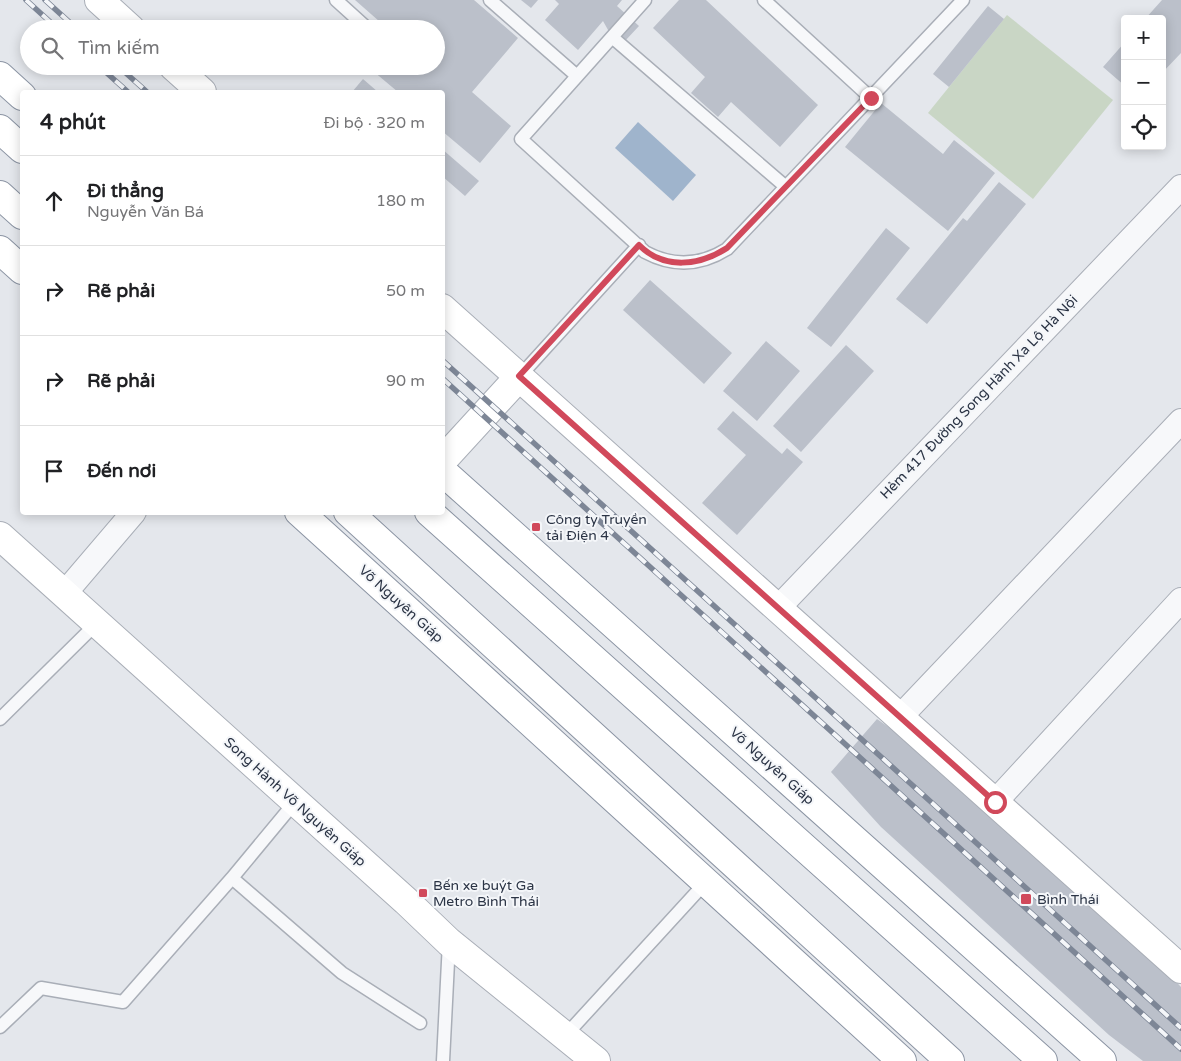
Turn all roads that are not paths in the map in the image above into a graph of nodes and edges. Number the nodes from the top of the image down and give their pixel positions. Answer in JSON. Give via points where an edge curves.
{"nodes":[{"id":1,"x":99,"y":0,"type":"edge"},
{"id":2,"x":336,"y":0,"type":"edge"},
{"id":3,"x":490,"y":0,"type":"edge"},
{"id":4,"x":645,"y":0,"type":"edge"},
{"id":5,"x":764,"y":0,"type":"edge"},
{"id":6,"x":963,"y":0,"type":"edge"},
{"id":7,"x":121,"y":20,"type":"edge"},
{"id":8,"x":358,"y":20,"type":"edge"},
{"id":9,"x":612,"y":37,"type":"junction"},
{"id":10,"x":183,"y":75,"type":"edge"},
{"id":11,"x":0,"y":76,"type":"edge"},
{"id":12,"x":577,"y":76,"type":"junction"},
{"id":13,"x":200,"y":90,"type":"edge"},
{"id":14,"x":20,"y":94,"type":"edge"},
{"id":15,"x":871,"y":98,"type":"junction"},
{"id":16,"x":0,"y":129,"type":"edge"},
{"id":17,"x":20,"y":147,"type":"edge"},
{"id":18,"x":786,"y":187,"type":"junction"},
{"id":19,"x":1181,"y":187,"type":"edge"},
{"id":20,"x":0,"y":195,"type":"edge"},
{"id":21,"x":20,"y":213,"type":"edge"},
{"id":22,"x":639,"y":245,"type":"junction"},
{"id":23,"x":0,"y":250,"type":"edge"},
{"id":24,"x":20,"y":268,"type":"edge"},
{"id":25,"x":445,"y":311,"type":"edge"},
{"id":26,"x":519,"y":376,"type":"junction"},
{"id":27,"x":1181,"y":421,"type":"edge"},
{"id":28,"x":445,"y":458,"type":"edge"},
{"id":29,"x":445,"y":475,"type":"edge"},
{"id":30,"x":131,"y":515,"type":"edge"},
{"id":31,"x":302,"y":515,"type":"edge"},
{"id":32,"x":351,"y":515,"type":"edge"},
{"id":33,"x":432,"y":515,"type":"edge"},
{"id":34,"x":0,"y":536,"type":"edge"},
{"id":35,"x":64,"y":594,"type":"junction"},
{"id":36,"x":1181,"y":600,"type":"edge"},
{"id":37,"x":778,"y":608,"type":"junction"},
{"id":38,"x":96,"y":624,"type":"junction"},
{"id":39,"x":900,"y":717,"type":"junction"},
{"id":40,"x":0,"y":719,"type":"edge"},
{"id":41,"x":295,"y":802,"type":"junction"},
{"id":42,"x":995,"y":802,"type":"junction"},
{"id":43,"x":232,"y":878,"type":"junction"},
{"id":44,"x":706,"y":882,"type":"junction"},
{"id":45,"x":449,"y":942,"type":"junction"},
{"id":46,"x":1181,"y":969,"type":"edge"},
{"id":47,"x":0,"y":1011,"type":"edge"},
{"id":48,"x":13,"y":1014,"type":"junction"},
{"id":49,"x":420,"y":1023,"type":"dead end"},
{"id":50,"x":0,"y":1027,"type":"edge"},
{"id":51,"x":565,"y":1036,"type":"junction"},
{"id":52,"x":443,"y":1061,"type":"edge"},
{"id":53,"x":596,"y":1061,"type":"edge"},
{"id":54,"x":902,"y":1061,"type":"edge"},
{"id":55,"x":950,"y":1061,"type":"edge"},
{"id":56,"x":1043,"y":1061,"type":"edge"},
{"id":57,"x":1102,"y":1061,"type":"edge"}],
"edges":[{"from":1,"to":7,"type":"main road"},
{"from":2,"to":8,"type":"lane"},
{"from":3,"to":12,"type":"lane"},
{"from":4,"to":9,"type":"lane"},
{"from":5,"to":15,"type":"lane"},
{"from":6,"to":15,"type":"lane"},
{"from":9,"to":12,"type":"lane"},
{"from":9,"to":18,"type":"lane"},
{"from":10,"to":13,"type":"main road"},
{"from":11,"to":14,"type":"main road"},
{"from":12,"to":22,"type":"lane","via":[[521,139]]},
{"from":15,"to":18,"type":"lane"},
{"from":16,"to":17,"type":"main road"},
{"from":18,"to":22,"type":"lane","via":[[727,248],[705,260],[668,262],[645,252]]},
{"from":19,"to":37,"type":"street","name":"Hẻm 417 Đường Song Hành Xa Lộ Hà Nội"},
{"from":20,"to":21,"type":"main road"},
{"from":22,"to":26,"type":"lane"},
{"from":23,"to":24,"type":"main road"},
{"from":25,"to":26,"type":"main road"},
{"from":26,"to":28,"type":"main road"},
{"from":26,"to":37,"type":"main road"},
{"from":27,"to":39,"type":"street"},
{"from":29,"to":57,"type":"main road","name":"Võ Nguyên Giáp"},
{"from":30,"to":35,"type":"street"},
{"from":31,"to":44,"type":"main road","name":"Võ Nguyên Giáp"},
{"from":32,"to":55,"type":"main road"},
{"from":33,"to":56,"type":"main road"},
{"from":34,"to":35,"type":"main road","name":"Song Hành Võ Nguyên Giáp"},
{"from":35,"to":38,"type":"main road","name":"Song Hành Võ Nguyên Giáp"},
{"from":36,"to":42,"type":"street"},
{"from":37,"to":39,"type":"main road"},
{"from":38,"to":40,"type":"lane"},
{"from":38,"to":41,"type":"main road","name":"Song Hành Võ Nguyên Giáp"},
{"from":39,"to":42,"type":"main road"},
{"from":41,"to":43,"type":"lane"},
{"from":41,"to":45,"type":"main road","name":"Song Hành Võ Nguyên Giáp"},
{"from":42,"to":46,"type":"main road"},
{"from":43,"to":48,"type":"lane","via":[[123,1002],[41,988]]},
{"from":43,"to":49,"type":"lane","via":[[342,973]]},
{"from":44,"to":51,"type":"lane"},
{"from":44,"to":54,"type":"main road","name":"Võ Nguyên Giáp"},
{"from":45,"to":51,"type":"main road","name":"Song Hành Võ Nguyên Giáp"},
{"from":45,"to":52,"type":"lane"},
{"from":47,"to":48,"type":"lane"},
{"from":48,"to":50,"type":"lane"},
{"from":51,"to":53,"type":"main road","name":"Song Hành Võ Nguyên Giáp"}]}
